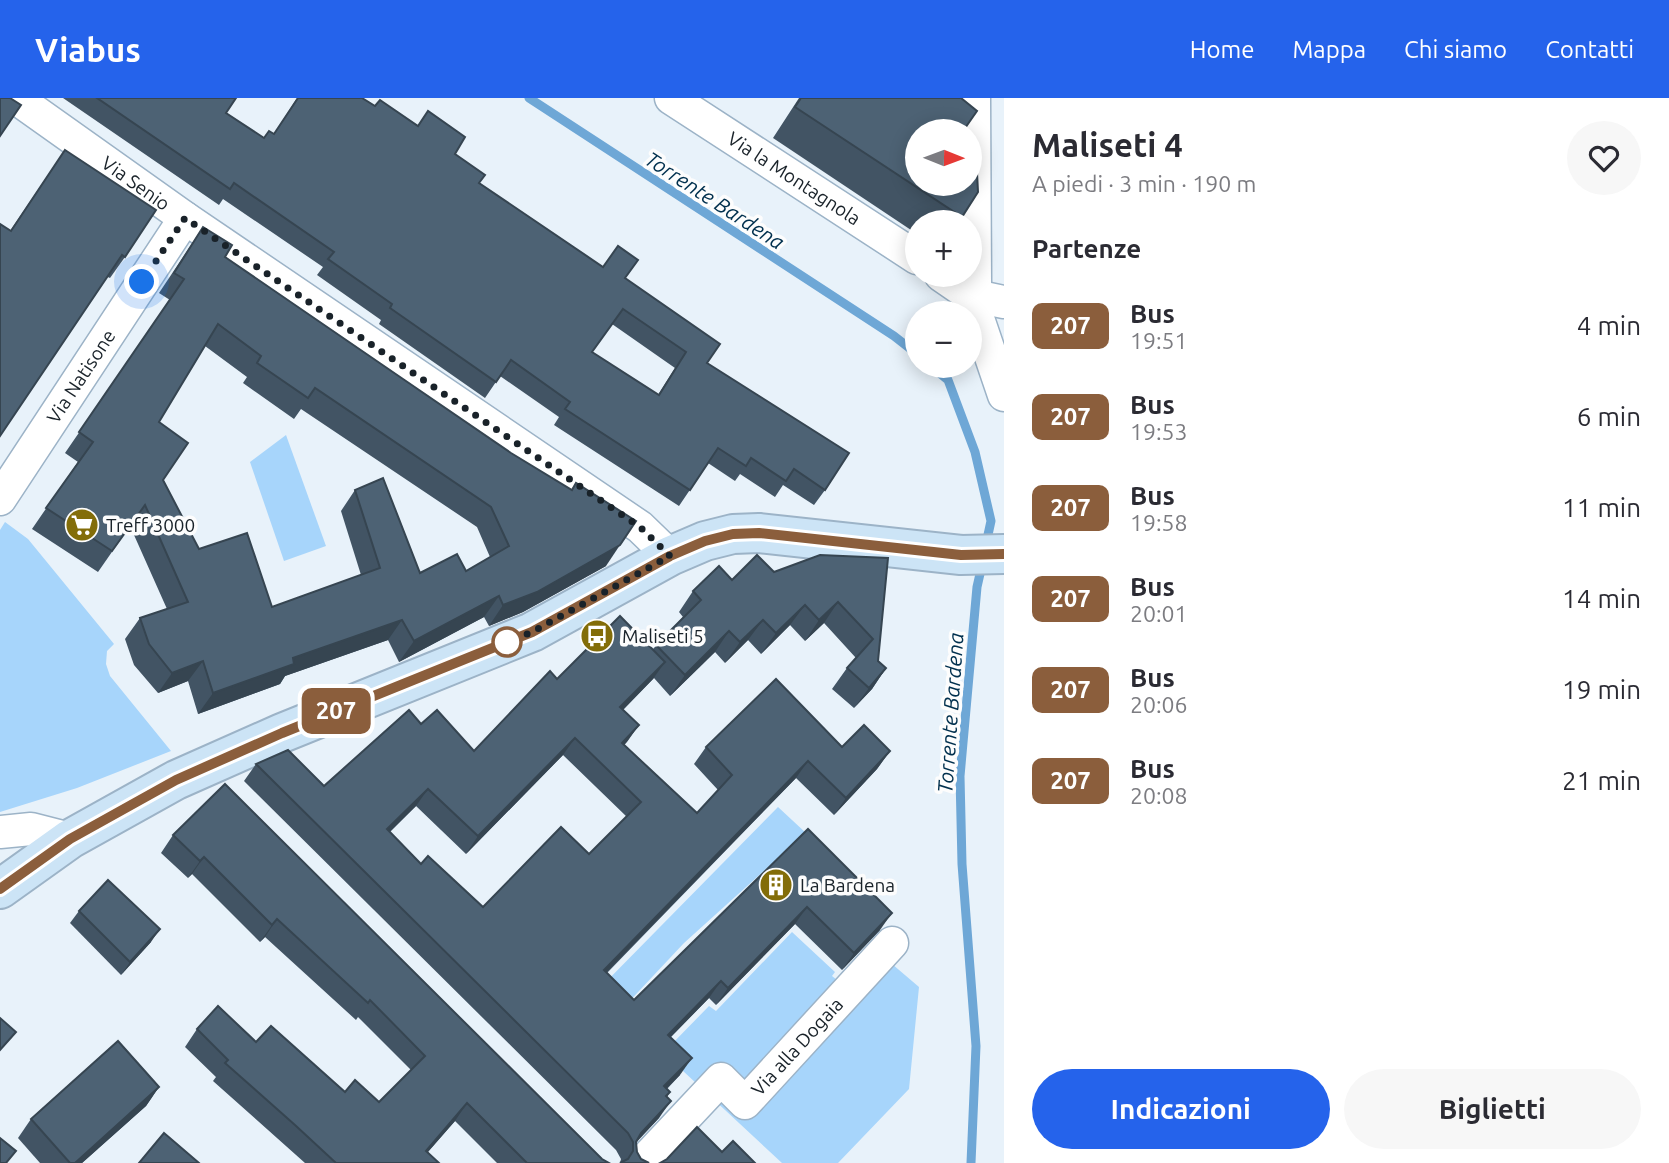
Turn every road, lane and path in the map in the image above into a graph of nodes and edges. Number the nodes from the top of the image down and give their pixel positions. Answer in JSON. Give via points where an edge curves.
{"nodes":[{"id":1,"x":16,"y":98,"type":"edge"},
{"id":2,"x":671,"y":98,"type":"edge"},
{"id":3,"x":974,"y":98,"type":"edge"},
{"id":4,"x":185,"y":218,"type":"junction"},
{"id":5,"x":905,"y":250,"type":"edge"},
{"id":6,"x":958,"y":287,"type":"edge"},
{"id":7,"x":970,"y":295,"type":"junction"},
{"id":8,"x":1004,"y":302,"type":"edge"},
{"id":9,"x":1004,"y":395,"type":"edge"},
{"id":10,"x":0,"y":499,"type":"edge"},
{"id":11,"x":1004,"y":554,"type":"edge"},
{"id":12,"x":670,"y":556,"type":"junction"},
{"id":13,"x":0,"y":832,"type":"edge"},
{"id":14,"x":70,"y":839,"type":"junction"},
{"id":15,"x":0,"y":889,"type":"edge"},
{"id":16,"x":892,"y":943,"type":"dead end"},
{"id":17,"x":642,"y":1163,"type":"edge"}],
"edges":[{"from":1,"to":4,"type":"street","name":"Via Senio"},
{"from":2,"to":5,"type":"street","name":"Via la Montagnola"},
{"from":3,"to":7,"type":"street","via":[[975,283]]},
{"from":4,"to":10,"type":"street","name":"Via Natisone"},
{"from":4,"to":12,"type":"street","name":"Via Senio","via":[[640,527]]},
{"from":6,"to":7,"type":"street"},
{"from":7,"to":8,"type":"street"},
{"from":7,"to":9,"type":"street"},
{"from":11,"to":12,"type":"street","via":[[961,555],[759,533],[705,541]]},
{"from":12,"to":14,"type":"street","via":[[532,632],[282,733],[214,778],[149,794]]},
{"from":13,"to":14,"type":"street","via":[[31,829]]},
{"from":14,"to":15,"type":"street"},
{"from":16,"to":17,"type":"street","name":"Via alla Dogaia","via":[[745,1102],[721,1079]]}]}
